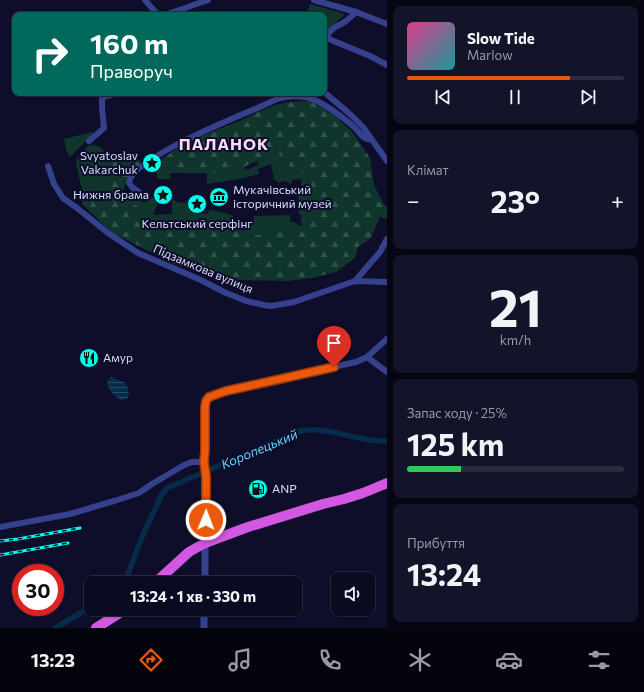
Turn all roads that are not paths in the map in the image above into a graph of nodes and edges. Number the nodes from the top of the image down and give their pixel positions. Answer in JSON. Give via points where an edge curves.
{"nodes":[{"id":1,"x":145,"y":0,"type":"edge"},
{"id":2,"x":208,"y":0,"type":"edge"},
{"id":3,"x":314,"y":0,"type":"edge"},
{"id":4,"x":155,"y":12,"type":"edge"},
{"id":5,"x":174,"y":12,"type":"edge"},
{"id":6,"x":356,"y":12,"type":"junction"},
{"id":7,"x":387,"y":24,"type":"edge"},
{"id":8,"x":327,"y":36,"type":"edge"},
{"id":9,"x":327,"y":37,"type":"edge"},
{"id":10,"x":387,"y":65,"type":"edge"},
{"id":11,"x":327,"y":95,"type":"edge"},
{"id":12,"x":105,"y":96,"type":"edge"},
{"id":13,"x":372,"y":140,"type":"junction"},
{"id":14,"x":90,"y":141,"type":"dead end"},
{"id":15,"x":387,"y":161,"type":"edge"},
{"id":16,"x":48,"y":166,"type":"dead end"},
{"id":17,"x":148,"y":196,"type":"dead end"},
{"id":18,"x":387,"y":238,"type":"edge"},
{"id":19,"x":355,"y":281,"type":"junction"},
{"id":20,"x":387,"y":282,"type":"edge"},
{"id":21,"x":387,"y":339,"type":"edge"},
{"id":22,"x":367,"y":357,"type":"junction"},
{"id":23,"x":387,"y":372,"type":"edge"},
{"id":24,"x":204,"y":464,"type":"junction"},
{"id":25,"x":387,"y":483,"type":"edge"},
{"id":26,"x":0,"y":527,"type":"edge"},
{"id":27,"x":205,"y":543,"type":"junction"},
{"id":28,"x":163,"y":576,"type":"edge"},
{"id":29,"x":205,"y":576,"type":"edge"},
{"id":30,"x":115,"y":616,"type":"edge"},
{"id":31,"x":204,"y":616,"type":"edge"},
{"id":32,"x":96,"y":628,"type":"edge"},
{"id":33,"x":204,"y":628,"type":"edge"}],
"edges":[{"from":1,"to":4,"type":"street"},
{"from":2,"to":5,"type":"street"},
{"from":3,"to":6,"type":"street"},
{"from":6,"to":7,"type":"street"},
{"from":6,"to":8,"type":"street","via":[[351,18],[330,30]]},
{"from":9,"to":10,"type":"street"},
{"from":11,"to":13,"type":"street","via":[[363,127]]},
{"from":12,"to":14,"type":"street","via":[[102,97],[104,128]]},
{"from":13,"to":15,"type":"street"},
{"from":13,"to":17,"type":"street","via":[[365,138],[341,116],[317,101],[307,97],[280,98],[181,142],[141,166],[130,178],[129,183],[144,196]]},
{"from":16,"to":19,"type":"street","name":"Підзамкова вулиця","via":[[54,184],[63,198],[108,233],[138,252],[236,297],[264,305],[279,305]]},
{"from":18,"to":19,"type":"street","via":[[380,252]]},
{"from":19,"to":20,"type":"street"},
{"from":21,"to":22,"type":"street"},
{"from":22,"to":23,"type":"street"},
{"from":22,"to":24,"type":"street","via":[[356,362],[209,397],[205,407]]},
{"from":24,"to":26,"type":"street","via":[[192,462],[184,465],[139,493],[114,501],[70,514]]},
{"from":24,"to":27,"type":"street"},
{"from":25,"to":27,"type":"highway","via":[[344,500],[248,527]]},
{"from":27,"to":28,"type":"highway","via":[[189,552]]},
{"from":27,"to":29,"type":"street"},
{"from":30,"to":32,"type":"highway"},
{"from":31,"to":33,"type":"street"}]}
